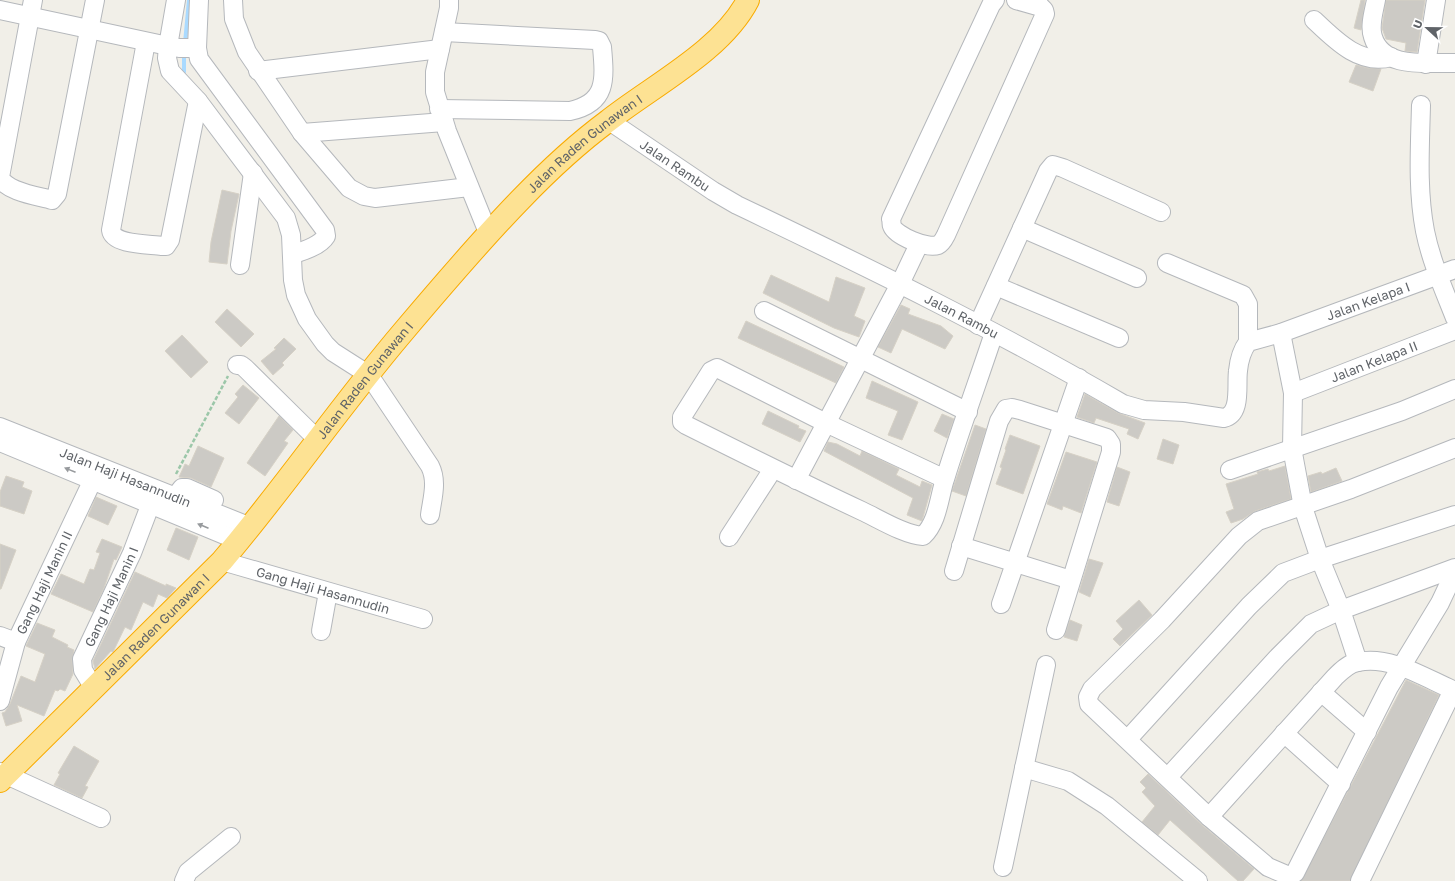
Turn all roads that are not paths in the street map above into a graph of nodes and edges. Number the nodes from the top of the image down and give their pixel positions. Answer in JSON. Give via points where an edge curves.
{"nodes":[{"id":1,"x":95,"y":0,"type":"edge"},
{"id":2,"x":176,"y":0,"type":"edge"},
{"id":3,"x":199,"y":0,"type":"edge"},
{"id":4,"x":233,"y":0,"type":"edge"},
{"id":5,"x":449,"y":0,"type":"edge"},
{"id":6,"x":748,"y":0,"type":"edge"},
{"id":7,"x":995,"y":0,"type":"edge"},
{"id":8,"x":1016,"y":0,"type":"edge"},
{"id":9,"x":1376,"y":0,"type":"edge"},
{"id":10,"x":1436,"y":0,"type":"edge"},
{"id":11,"x":32,"y":8,"type":"edge"},
{"id":12,"x":0,"y":10,"type":"edge"},
{"id":13,"x":1314,"y":20,"type":"dead end"},
{"id":14,"x":89,"y":29,"type":"junction"},
{"id":15,"x":442,"y":40,"type":"junction"},
{"id":16,"x":146,"y":42,"type":"junction"},
{"id":17,"x":183,"y":48,"type":"junction"},
{"id":18,"x":1391,"y":57,"type":"junction"},
{"id":19,"x":1455,"y":62,"type":"edge"},
{"id":20,"x":1426,"y":64,"type":"junction"},
{"id":21,"x":258,"y":70,"type":"junction"},
{"id":22,"x":198,"y":101,"type":"junction"},
{"id":23,"x":1421,"y":105,"type":"dead end"},
{"id":24,"x":442,"y":116,"type":"junction"},
{"id":25,"x":608,"y":120,"type":"junction"},
{"id":26,"x":302,"y":134,"type":"junction"},
{"id":27,"x":253,"y":173,"type":"junction"},
{"id":28,"x":469,"y":187,"type":"junction"},
{"id":29,"x":1161,"y":212,"type":"dead end"},
{"id":30,"x":1022,"y":228,"type":"junction"},
{"id":31,"x":489,"y":235,"type":"junction"},
{"id":32,"x":919,"y":244,"type":"junction"},
{"id":33,"x":304,"y":250,"type":"junction"},
{"id":34,"x":1167,"y":263,"type":"dead end"},
{"id":35,"x":240,"y":265,"type":"dead end"},
{"id":36,"x":1455,"y":269,"type":"edge"},
{"id":37,"x":1438,"y":275,"type":"junction"},
{"id":38,"x":1137,"y":278,"type":"dead end"},
{"id":39,"x":900,"y":284,"type":"junction"},
{"id":40,"x":996,"y":286,"type":"junction"},
{"id":41,"x":764,"y":311,"type":"dead end"},
{"id":42,"x":1455,"y":318,"type":"edge"},
{"id":43,"x":986,"y":329,"type":"junction"},
{"id":44,"x":1455,"y":330,"type":"edge"},
{"id":45,"x":1281,"y":333,"type":"junction"},
{"id":46,"x":1118,"y":338,"type":"dead end"},
{"id":47,"x":1248,"y":342,"type":"junction"},
{"id":48,"x":860,"y":359,"type":"junction"},
{"id":49,"x":237,"y":365,"type":"road end"},
{"id":50,"x":369,"y":375,"type":"junction"},
{"id":51,"x":1079,"y":378,"type":"junction"},
{"id":52,"x":1455,"y":389,"type":"edge"},
{"id":53,"x":1293,"y":393,"type":"junction"},
{"id":54,"x":968,"y":412,"type":"junction"},
{"id":55,"x":826,"y":423,"type":"junction"},
{"id":56,"x":1064,"y":423,"type":"junction"},
{"id":57,"x":0,"y":427,"type":"edge"},
{"id":58,"x":318,"y":440,"type":"junction"},
{"id":59,"x":13,"y":442,"type":"edge"},
{"id":60,"x":1292,"y":448,"type":"junction"},
{"id":61,"x":1455,"y":448,"type":"edge"},
{"id":62,"x":772,"y":468,"type":"junction"},
{"id":63,"x":1230,"y":470,"type":"dead end"},
{"id":64,"x":96,"y":473,"type":"junction"},
{"id":65,"x":945,"y":479,"type":"junction"},
{"id":66,"x":796,"y":480,"type":"junction"},
{"id":67,"x":162,"y":500,"type":"junction"},
{"id":68,"x":1303,"y":507,"type":"junction"},
{"id":69,"x":430,"y":515,"type":"dead end"},
{"id":70,"x":1455,"y":515,"type":"edge"},
{"id":71,"x":249,"y":529,"type":"junction"},
{"id":72,"x":728,"y":537,"type":"dead end"},
{"id":73,"x":961,"y":546,"type":"junction"},
{"id":74,"x":1320,"y":559,"type":"junction"},
{"id":75,"x":222,"y":561,"type":"junction"},
{"id":76,"x":1016,"y":563,"type":"junction"},
{"id":77,"x":1455,"y":568,"type":"edge"},
{"id":78,"x":954,"y":571,"type":"dead end"},
{"id":79,"x":1455,"y":571,"type":"edge"},
{"id":80,"x":1071,"y":580,"type":"junction"},
{"id":81,"x":328,"y":592,"type":"junction"},
{"id":82,"x":1001,"y":604,"type":"dead end"},
{"id":83,"x":1341,"y":610,"type":"junction"},
{"id":84,"x":423,"y":619,"type":"dead end"},
{"id":85,"x":1056,"y":630,"type":"dead end"},
{"id":86,"x":321,"y":631,"type":"dead end"},
{"id":87,"x":8,"y":639,"type":"edge"},
{"id":88,"x":1358,"y":662,"type":"junction"},
{"id":89,"x":1046,"y":665,"type":"dead end"},
{"id":90,"x":1400,"y":668,"type":"junction"},
{"id":91,"x":94,"y":688,"type":"junction"},
{"id":92,"x":1321,"y":692,"type":"junction"},
{"id":93,"x":0,"y":701,"type":"edge"},
{"id":94,"x":1367,"y":732,"type":"junction"},
{"id":95,"x":1284,"y":734,"type":"junction"},
{"id":96,"x":1128,"y":739,"type":"junction"},
{"id":97,"x":1024,"y":768,"type":"junction"},
{"id":98,"x":2,"y":776,"type":"edge"},
{"id":99,"x":1168,"y":777,"type":"junction"},
{"id":100,"x":1341,"y":784,"type":"junction"},
{"id":101,"x":1209,"y":817,"type":"junction"},
{"id":102,"x":101,"y":818,"type":"dead end"},
{"id":103,"x":231,"y":837,"type":"dead end"},
{"id":104,"x":1003,"y":867,"type":"dead end"},
{"id":105,"x":1266,"y":874,"type":"edge"},
{"id":106,"x":1181,"y":875,"type":"edge"},
{"id":107,"x":184,"y":881,"type":"edge"},
{"id":108,"x":1198,"y":881,"type":"edge"},
{"id":109,"x":1360,"y":881,"type":"edge"}],
"edges":[{"from":1,"to":14,"type":"street"},
{"from":2,"to":17,"type":"street"},
{"from":3,"to":17,"type":"street"},
{"from":4,"to":21,"type":"street","via":[[234,19]]},
{"from":5,"to":15,"type":"street"},
{"from":6,"to":25,"type":"highway","name":"Jalan Raden Gunawan I","via":[[727,30],[657,86]]},
{"from":7,"to":32,"type":"street","via":[[891,219],[892,226],[898,232]]},
{"from":8,"to":32,"type":"street","via":[[1041,7],[1045,14],[946,235],[940,244],[935,246]]},
{"from":9,"to":18,"type":"street","via":[[1373,36],[1376,43]]},
{"from":10,"to":20,"type":"street"},
{"from":11,"to":12,"type":"street"},
{"from":11,"to":14,"type":"street"},
{"from":11,"to":14,"type":"street","via":[[0,177],[5,184],[19,192],[52,200],[57,194]]},
{"from":13,"to":18,"type":"street","via":[[1336,40],[1362,56],[1380,60]]},
{"from":14,"to":16,"type":"street"},
{"from":15,"to":21,"type":"street"},
{"from":15,"to":24,"type":"street","via":[[435,92]]},
{"from":15,"to":24,"type":"street","via":[[595,40],[599,41],[602,47],[602,86],[599,96],[590,104],[570,111]]},
{"from":16,"to":17,"type":"street"},
{"from":16,"to":22,"type":"street","via":[[111,230],[117,239],[162,246],[166,246],[170,240]]},
{"from":17,"to":22,"type":"street","via":[[167,58],[170,70]]},
{"from":17,"to":33,"type":"street","via":[[202,64],[324,228],[324,239]]},
{"from":18,"to":20,"type":"street"},
{"from":19,"to":20,"type":"street"},
{"from":21,"to":26,"type":"street"},
{"from":22,"to":27,"type":"street"},
{"from":23,"to":37,"type":"street","via":[[1419,180],[1425,231]]},
{"from":24,"to":26,"type":"street"},
{"from":24,"to":28,"type":"street"},
{"from":25,"to":31,"type":"highway","name":"Jalan Raden Gunawan I","via":[[521,199]]},
{"from":25,"to":39,"type":"street","name":"Jalan Rambu","via":[[713,191]]},
{"from":26,"to":28,"type":"street","via":[[349,188],[364,196],[375,198]]},
{"from":27,"to":33,"type":"street","via":[[286,218],[290,231]]},
{"from":27,"to":35,"type":"street"},
{"from":28,"to":31,"type":"street"},
{"from":29,"to":30,"type":"street","via":[[1053,165]]},
{"from":30,"to":38,"type":"street"},
{"from":30,"to":40,"type":"street"},
{"from":31,"to":50,"type":"highway","name":"Jalan Raden Gunawan I","via":[[402,332]]},
{"from":32,"to":39,"type":"street"},
{"from":33,"to":50,"type":"street","via":[[293,280],[296,295],[307,319],[333,352]]},
{"from":34,"to":47,"type":"street","via":[[1243,295],[1248,304]]},
{"from":36,"to":37,"type":"street","name":"Jalan Kelapa I"},
{"from":37,"to":42,"type":"street"},
{"from":37,"to":45,"type":"street","name":"Jalan Kelapa I"},
{"from":39,"to":43,"type":"street","name":"Jalan Rambu"},
{"from":39,"to":48,"type":"street"},
{"from":40,"to":43,"type":"street"},
{"from":40,"to":46,"type":"street"},
{"from":41,"to":48,"type":"street"},
{"from":43,"to":51,"type":"street","name":"Jalan Rambu"},
{"from":43,"to":54,"type":"street"},
{"from":44,"to":53,"type":"street","name":"Jalan Kelapa II"},
{"from":45,"to":47,"type":"street"},
{"from":45,"to":53,"type":"street"},
{"from":47,"to":51,"type":"street","name":"Jalan Rambu","via":[[1241,358],[1236,405],[1230,417],[1133,408]]},
{"from":48,"to":54,"type":"street"},
{"from":48,"to":55,"type":"street"},
{"from":49,"to":58,"type":"street","via":[[245,368]]},
{"from":50,"to":58,"type":"highway","name":"Jalan Raden Gunawan I"},
{"from":50,"to":69,"type":"street","via":[[434,474]]},
{"from":51,"to":56,"type":"street"},
{"from":52,"to":60,"type":"street","via":[[1402,411]]},
{"from":53,"to":60,"type":"street"},
{"from":54,"to":65,"type":"street"},
{"from":55,"to":62,"type":"street","via":[[719,369],[713,369],[682,417],[682,422]]},
{"from":55,"to":65,"type":"street"},
{"from":55,"to":66,"type":"street"},
{"from":56,"to":73,"type":"street","via":[[1012,408],[1002,413]]},
{"from":56,"to":76,"type":"street"},
{"from":56,"to":80,"type":"street","via":[[1107,438],[1111,444],[1111,452]]},
{"from":57,"to":59,"type":"street","name":"Jalan Haji Hasannudin"},
{"from":58,"to":71,"type":"highway","name":"Jalan Raden Gunawan I"},
{"from":59,"to":64,"type":"street","name":"Jalan Haji Hasannudin"},
{"from":60,"to":63,"type":"street"},
{"from":60,"to":68,"type":"street"},
{"from":61,"to":68,"type":"street"},
{"from":62,"to":66,"type":"street"},
{"from":62,"to":72,"type":"street"},
{"from":64,"to":67,"type":"street","name":"Jalan Haji Hasannudin"},
{"from":64,"to":87,"type":"street","name":"Gang Haji Manin II"},
{"from":65,"to":66,"type":"street","via":[[934,519],[924,536],[898,527]]},
{"from":71,"to":67,"type":"street","name":"Jalan Haji Hasannudin","one_way":true},
{"from":67,"to":71,"type":"street","via":[[182,488],[187,488]]},
{"from":67,"to":91,"type":"street","name":"Gang Haji Manin I","via":[[132,553],[82,659],[83,670]]},
{"from":68,"to":74,"type":"street"},
{"from":68,"to":96,"type":"street","via":[[1258,521],[1239,536],[1162,620],[1092,689],[1088,696],[1092,709]]},
{"from":70,"to":74,"type":"street"},
{"from":71,"to":75,"type":"highway","name":"Jalan Raden Gunawan I"},
{"from":73,"to":76,"type":"street"},
{"from":73,"to":78,"type":"street"},
{"from":74,"to":83,"type":"street"},
{"from":74,"to":96,"type":"street","via":[[1283,573],[1249,606]]},
{"from":75,"to":81,"type":"street","name":"Gang Haji Hasannudin"},
{"from":75,"to":91,"type":"highway","name":"Jalan Raden Gunawan I"},
{"from":76,"to":80,"type":"street"},
{"from":76,"to":82,"type":"street"},
{"from":77,"to":83,"type":"street"},
{"from":79,"to":90,"type":"street","via":[[1440,603]]},
{"from":80,"to":85,"type":"street"},
{"from":81,"to":84,"type":"street","name":"Gang Haji Hasannudin"},
{"from":81,"to":86,"type":"street"},
{"from":83,"to":88,"type":"street"},
{"from":83,"to":99,"type":"street","via":[[1311,624]]},
{"from":87,"to":93,"type":"street","name":"Gang Haji Manin II"},
{"from":88,"to":90,"type":"street","via":[[1387,663]]},
{"from":88,"to":92,"type":"street","via":[[1344,668]]},
{"from":89,"to":97,"type":"street"},
{"from":90,"to":94,"type":"street"},
{"from":90,"to":109,"type":"street","via":[[1453,690]]},
{"from":91,"to":98,"type":"highway","name":"Jalan Raden Gunawan I"},
{"from":92,"to":94,"type":"street"},
{"from":92,"to":95,"type":"street"},
{"from":94,"to":100,"type":"street"},
{"from":95,"to":100,"type":"street"},
{"from":95,"to":101,"type":"street"},
{"from":96,"to":99,"type":"street"},
{"from":97,"to":104,"type":"street"},
{"from":97,"to":106,"type":"street","via":[[1068,781],[1107,806]]},
{"from":98,"to":102,"type":"street"},
{"from":99,"to":101,"type":"street"},
{"from":100,"to":105,"type":"street","via":[[1295,872],[1289,876]]},
{"from":101,"to":105,"type":"street"},
{"from":103,"to":107,"type":"street","via":[[188,872]]},
{"from":106,"to":108,"type":"street"}]}
